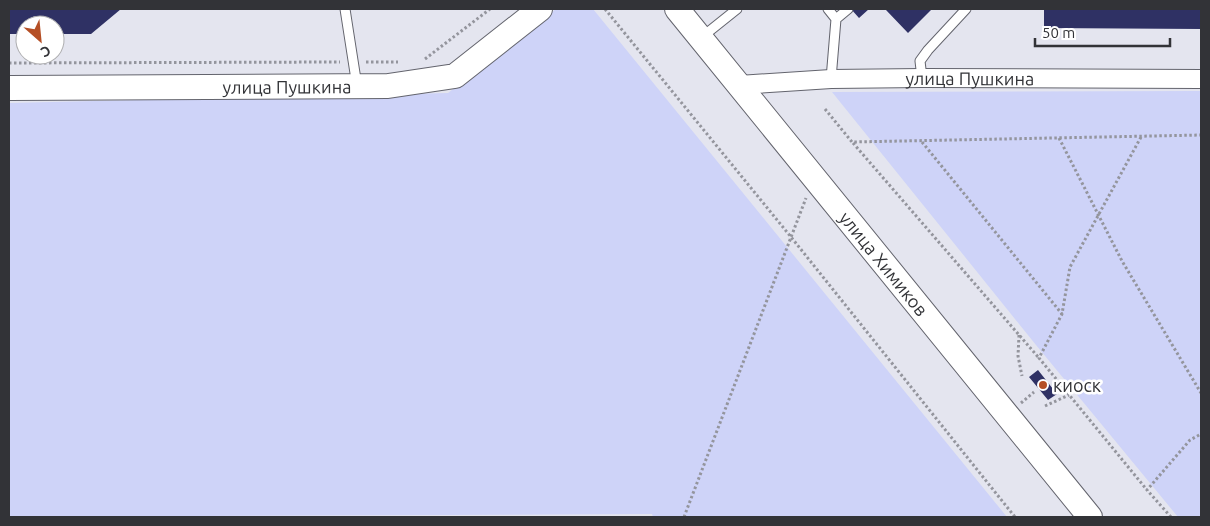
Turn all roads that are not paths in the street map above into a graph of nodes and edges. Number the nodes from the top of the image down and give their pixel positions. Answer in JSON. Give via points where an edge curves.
{"nodes":[{"id":1,"x":345,"y":9,"type":"edge"},
{"id":2,"x":540,"y":9,"type":"edge"},
{"id":3,"x":677,"y":9,"type":"edge"},
{"id":4,"x":737,"y":9,"type":"edge"},
{"id":5,"x":828,"y":9,"type":"edge"},
{"id":6,"x":848,"y":9,"type":"edge"},
{"id":7,"x":966,"y":9,"type":"edge"},
{"id":8,"x":836,"y":19,"type":"junction"},
{"id":9,"x":701,"y":38,"type":"junction"},
{"id":10,"x":922,"y":78,"type":"junction"},
{"id":11,"x":831,"y":79,"type":"junction"},
{"id":12,"x":1201,"y":79,"type":"edge"},
{"id":13,"x":739,"y":85,"type":"junction"},
{"id":14,"x":358,"y":86,"type":"junction"},
{"id":15,"x":9,"y":88,"type":"edge"},
{"id":16,"x":1090,"y":517,"type":"edge"}],
"edges":[{"from":1,"to":14,"type":"lane"},
{"from":2,"to":14,"type":"street","name":"улица Пушкина","via":[[455,76],[388,86]]},
{"from":3,"to":9,"type":"street","name":"улица Химиков"},
{"from":4,"to":9,"type":"lane"},
{"from":5,"to":8,"type":"lane"},
{"from":6,"to":8,"type":"lane"},
{"from":7,"to":10,"type":"lane","via":[[920,61]]},
{"from":8,"to":11,"type":"lane"},
{"from":9,"to":13,"type":"street","name":"улица Химиков"},
{"from":10,"to":11,"type":"street","name":"улица Пушкина"},
{"from":10,"to":12,"type":"street","name":"улица Пушкина"},
{"from":11,"to":13,"type":"street","name":"улица Пушкина"},
{"from":13,"to":16,"type":"street","name":"улица Химиков"},
{"from":14,"to":15,"type":"street","name":"улица Пушкина"}]}
